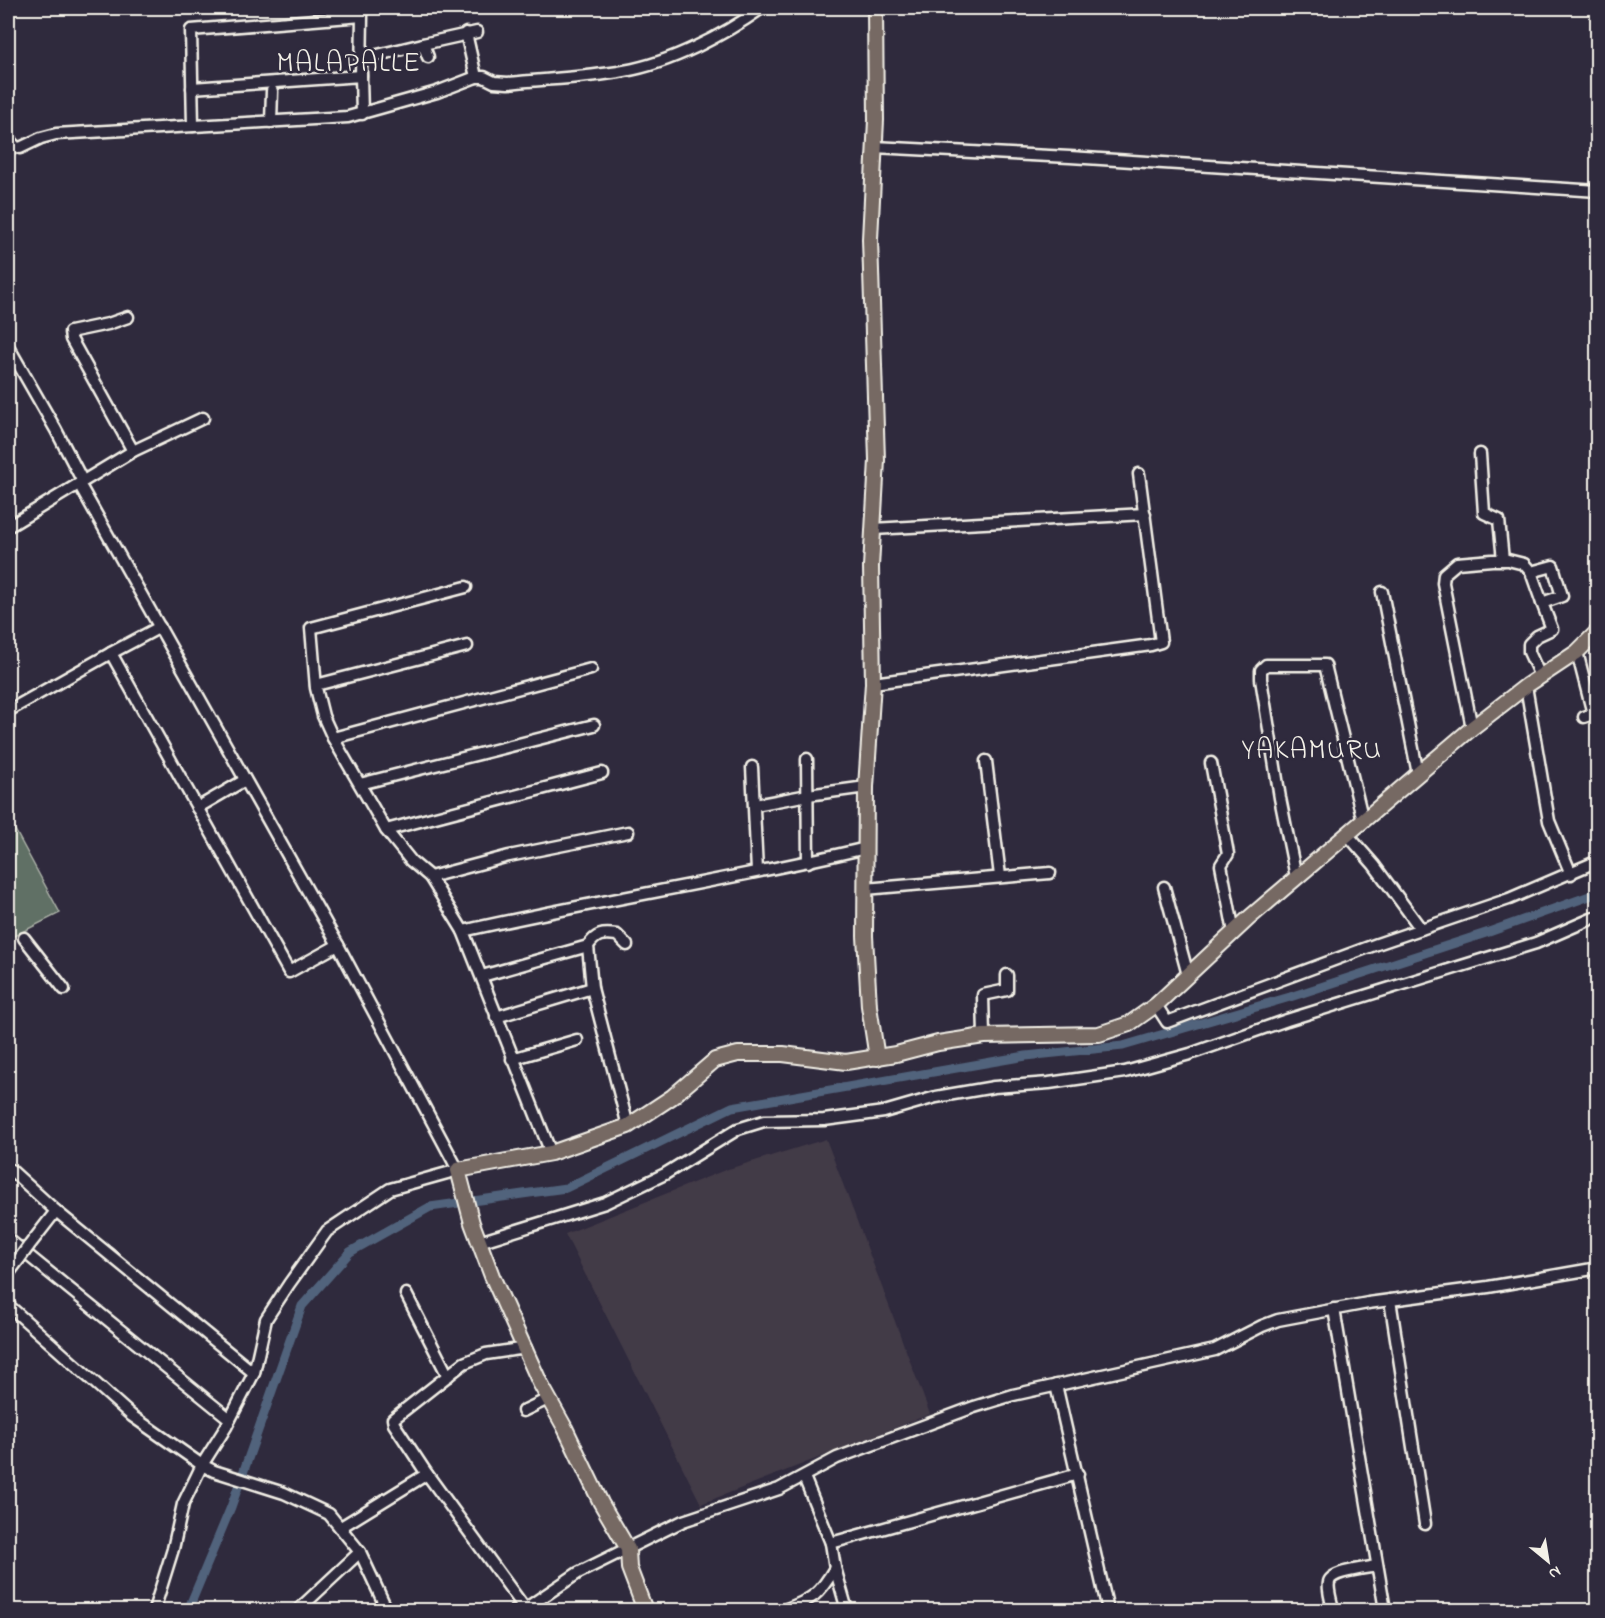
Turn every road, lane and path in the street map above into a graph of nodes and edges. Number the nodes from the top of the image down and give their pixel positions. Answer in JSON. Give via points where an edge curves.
{"nodes":[{"id":1,"x":762,"y":8,"type":"edge"},
{"id":2,"x":875,"y":8,"type":"edge"},
{"id":3,"x":423,"y":44,"type":"junction"},
{"id":4,"x":428,"y":57,"type":"dead end"},
{"id":5,"x":361,"y":59,"type":"junction"},
{"id":6,"x":361,"y":76,"type":"junction"},
{"id":7,"x":476,"y":77,"type":"junction"},
{"id":8,"x":192,"y":88,"type":"junction"},
{"id":9,"x":272,"y":92,"type":"dead end"},
{"id":10,"x":362,"y":114,"type":"junction"},
{"id":11,"x":271,"y":122,"type":"junction"},
{"id":12,"x":193,"y":126,"type":"junction"},
{"id":13,"x":8,"y":139,"type":"edge"},
{"id":14,"x":874,"y":147,"type":"junction"},
{"id":15,"x":1598,"y":191,"type":"edge"},
{"id":16,"x":128,"y":317,"type":"dead end"},
{"id":17,"x":8,"y":346,"type":"edge"},
{"id":18,"x":203,"y":418,"type":"dead end"},
{"id":19,"x":133,"y":451,"type":"junction"},
{"id":20,"x":1480,"y":454,"type":"dead end"},
{"id":21,"x":1139,"y":474,"type":"dead end"},
{"id":22,"x":82,"y":485,"type":"junction"},
{"id":23,"x":1145,"y":514,"type":"junction"},
{"id":24,"x":11,"y":525,"type":"dead end"},
{"id":25,"x":873,"y":529,"type":"junction"},
{"id":26,"x":1503,"y":560,"type":"junction"},
{"id":27,"x":1531,"y":572,"type":"junction"},
{"id":28,"x":466,"y":587,"type":"dead end"},
{"id":29,"x":1382,"y":592,"type":"dead end"},
{"id":30,"x":1542,"y":603,"type":"junction"},
{"id":31,"x":159,"y":627,"type":"junction"},
{"id":32,"x":1597,"y":633,"type":"edge"},
{"id":33,"x":466,"y":646,"type":"dead end"},
{"id":34,"x":1577,"y":652,"type":"junction"},
{"id":35,"x":111,"y":653,"type":"junction"},
{"id":36,"x":591,"y":669,"type":"dead end"},
{"id":37,"x":1540,"y":676,"type":"junction"},
{"id":38,"x":873,"y":683,"type":"junction"},
{"id":39,"x":316,"y":685,"type":"junction"},
{"id":40,"x":1526,"y":686,"type":"junction"},
{"id":41,"x":8,"y":711,"type":"edge"},
{"id":42,"x":1584,"y":717,"type":"dead end"},
{"id":43,"x":594,"y":725,"type":"dead end"},
{"id":44,"x":1472,"y":728,"type":"junction"},
{"id":45,"x":333,"y":738,"type":"junction"},
{"id":46,"x":807,"y":759,"type":"dead end"},
{"id":47,"x":986,"y":761,"type":"dead end"},
{"id":48,"x":1211,"y":763,"type":"dead end"},
{"id":49,"x":752,"y":767,"type":"dead end"},
{"id":50,"x":602,"y":773,"type":"dead end"},
{"id":51,"x":1418,"y":774,"type":"junction"},
{"id":52,"x":245,"y":780,"type":"junction"},
{"id":53,"x":360,"y":784,"type":"junction"},
{"id":54,"x":866,"y":788,"type":"junction"},
{"id":55,"x":808,"y":795,"type":"junction"},
{"id":56,"x":755,"y":805,"type":"junction"},
{"id":57,"x":198,"y":808,"type":"junction"},
{"id":58,"x":1363,"y":821,"type":"junction"},
{"id":59,"x":386,"y":830,"type":"junction"},
{"id":60,"x":628,"y":832,"type":"dead end"},
{"id":61,"x":1347,"y":834,"type":"junction"},
{"id":62,"x":866,"y":848,"type":"junction"},
{"id":63,"x":1598,"y":861,"type":"edge"},
{"id":64,"x":808,"y":862,"type":"junction"},
{"id":65,"x":757,"y":871,"type":"junction"},
{"id":66,"x":1050,"y":873,"type":"dead end"},
{"id":67,"x":1570,"y":874,"type":"junction"},
{"id":68,"x":1000,"y":876,"type":"junction"},
{"id":69,"x":1296,"y":877,"type":"junction"},
{"id":70,"x":430,"y":878,"type":"junction"},
{"id":71,"x":1164,"y":887,"type":"dead end"},
{"id":72,"x":866,"y":889,"type":"junction"},
{"id":73,"x":1598,"y":916,"type":"edge"},
{"id":74,"x":1421,"y":929,"type":"junction"},
{"id":75,"x":463,"y":931,"type":"junction"},
{"id":76,"x":1233,"y":932,"type":"junction"},
{"id":77,"x":24,"y":938,"type":"dead end"},
{"id":78,"x":338,"y":945,"type":"junction"},
{"id":79,"x":627,"y":945,"type":"dead end"},
{"id":80,"x":588,"y":946,"type":"junction"},
{"id":81,"x":1007,"y":975,"type":"dead end"},
{"id":82,"x":1188,"y":975,"type":"junction"},
{"id":83,"x":482,"y":976,"type":"junction"},
{"id":84,"x":592,"y":988,"type":"junction"},
{"id":85,"x":64,"y":989,"type":"dead end"},
{"id":86,"x":1156,"y":1005,"type":"junction"},
{"id":87,"x":496,"y":1017,"type":"junction"},
{"id":88,"x":984,"y":1036,"type":"junction"},
{"id":89,"x":577,"y":1040,"type":"dead end"},
{"id":90,"x":877,"y":1058,"type":"junction"},
{"id":91,"x":512,"y":1059,"type":"junction"},
{"id":92,"x":628,"y":1126,"type":"junction"},
{"id":93,"x":550,"y":1153,"type":"junction"},
{"id":94,"x":11,"y":1170,"type":"dead end"},
{"id":95,"x":459,"y":1176,"type":"junction"},
{"id":96,"x":56,"y":1211,"type":"junction"},
{"id":97,"x":8,"y":1239,"type":"edge"},
{"id":98,"x":479,"y":1242,"type":"junction"},
{"id":99,"x":1598,"y":1268,"type":"edge"},
{"id":100,"x":8,"y":1274,"type":"edge"},
{"id":101,"x":406,"y":1294,"type":"dead end"},
{"id":102,"x":1390,"y":1300,"type":"junction"},
{"id":103,"x":8,"y":1305,"type":"edge"},
{"id":104,"x":1334,"y":1309,"type":"junction"},
{"id":105,"x":526,"y":1348,"type":"junction"},
{"id":106,"x":254,"y":1373,"type":"junction"},
{"id":107,"x":448,"y":1376,"type":"junction"},
{"id":108,"x":1056,"y":1385,"type":"junction"},
{"id":109,"x":548,"y":1399,"type":"junction"},
{"id":110,"x":523,"y":1411,"type":"dead end"},
{"id":111,"x":230,"y":1419,"type":"junction"},
{"id":112,"x":202,"y":1465,"type":"junction"},
{"id":113,"x":427,"y":1474,"type":"junction"},
{"id":114,"x":1078,"y":1474,"type":"junction"},
{"id":115,"x":804,"y":1477,"type":"junction"},
{"id":116,"x":1425,"y":1524,"type":"dead end"},
{"id":117,"x":341,"y":1527,"type":"junction"},
{"id":118,"x":831,"y":1543,"type":"junction"},
{"id":119,"x":628,"y":1549,"type":"junction"},
{"id":120,"x":360,"y":1552,"type":"junction"},
{"id":121,"x":1377,"y":1566,"type":"junction"},
{"id":122,"x":835,"y":1568,"type":"junction"},
{"id":123,"x":522,"y":1610,"type":"edge"},
{"id":124,"x":154,"y":1611,"type":"edge"},
{"id":125,"x":298,"y":1611,"type":"edge"},
{"id":126,"x":387,"y":1611,"type":"edge"},
{"id":127,"x":645,"y":1611,"type":"edge"},
{"id":128,"x":784,"y":1611,"type":"edge"},
{"id":129,"x":848,"y":1611,"type":"edge"},
{"id":130,"x":1108,"y":1611,"type":"edge"},
{"id":131,"x":1333,"y":1611,"type":"edge"},
{"id":132,"x":1385,"y":1611,"type":"edge"}],
"edges":[{"from":1,"to":7,"type":"street","via":[[700,45],[625,71],[508,83]]},
{"from":2,"to":14,"type":"main road"},
{"from":3,"to":4,"type":"street"},
{"from":3,"to":5,"type":"street"},
{"from":3,"to":7,"type":"street","via":[[471,33]]},
{"from":5,"to":6,"type":"street"},
{"from":5,"to":8,"type":"street","via":[[362,16],[191,30]]},
{"from":6,"to":8,"type":"street"},
{"from":6,"to":10,"type":"street"},
{"from":7,"to":10,"type":"street"},
{"from":8,"to":12,"type":"street"},
{"from":9,"to":11,"type":"street"},
{"from":10,"to":11,"type":"street"},
{"from":11,"to":12,"type":"street"},
{"from":12,"to":13,"type":"street","via":[[56,134],[20,148]]},
{"from":14,"to":15,"type":"street"},
{"from":14,"to":25,"type":"main road","via":[[871,287],[877,460]]},
{"from":16,"to":19,"type":"street","via":[[70,332]]},
{"from":17,"to":22,"type":"street"},
{"from":18,"to":19,"type":"street"},
{"from":19,"to":22,"type":"street"},
{"from":20,"to":26,"type":"street","via":[[1484,513],[1499,520]]},
{"from":21,"to":23,"type":"street"},
{"from":22,"to":24,"type":"street"},
{"from":22,"to":31,"type":"street"},
{"from":23,"to":25,"type":"street"},
{"from":23,"to":38,"type":"street","via":[[1161,642]]},
{"from":25,"to":38,"type":"main road"},
{"from":26,"to":27,"type":"street","via":[[1524,564]]},
{"from":26,"to":44,"type":"street","via":[[1457,563],[1444,574],[1445,597]]},
{"from":27,"to":30,"type":"street"},
{"from":27,"to":30,"type":"street","via":[[1553,566],[1562,596]]},
{"from":28,"to":39,"type":"street","via":[[311,628]]},
{"from":29,"to":51,"type":"street"},
{"from":30,"to":37,"type":"street","via":[[1552,629],[1537,636],[1529,652]]},
{"from":31,"to":35,"type":"street"},
{"from":31,"to":52,"type":"street"},
{"from":32,"to":34,"type":"main road"},
{"from":33,"to":39,"type":"street"},
{"from":34,"to":37,"type":"main road"},
{"from":34,"to":42,"type":"street","via":[[1593,714]]},
{"from":35,"to":41,"type":"street"},
{"from":35,"to":57,"type":"street"},
{"from":36,"to":45,"type":"street"},
{"from":37,"to":40,"type":"main road"},
{"from":38,"to":54,"type":"main road"},
{"from":39,"to":45,"type":"street"},
{"from":40,"to":44,"type":"main road"},
{"from":40,"to":67,"type":"street","via":[[1549,821]]},
{"from":43,"to":53,"type":"street"},
{"from":44,"to":51,"type":"main road"},
{"from":45,"to":53,"type":"street"},
{"from":46,"to":55,"type":"street"},
{"from":47,"to":68,"type":"street"},
{"from":48,"to":76,"type":"street","via":[[1228,854],[1221,865]]},
{"from":49,"to":56,"type":"street"},
{"from":50,"to":59,"type":"street"},
{"from":51,"to":58,"type":"main road"},
{"from":52,"to":57,"type":"street"},
{"from":52,"to":78,"type":"street"},
{"from":53,"to":59,"type":"street"},
{"from":54,"to":55,"type":"street"},
{"from":54,"to":62,"type":"main road"},
{"from":55,"to":56,"type":"street"},
{"from":55,"to":64,"type":"street"},
{"from":56,"to":65,"type":"street"},
{"from":57,"to":78,"type":"street","via":[[289,972]]},
{"from":58,"to":61,"type":"main road"},
{"from":58,"to":69,"type":"street","via":[[1325,665],[1266,665],[1261,670],[1261,679]]},
{"from":59,"to":70,"type":"street"},
{"from":60,"to":70,"type":"street","via":[[509,856]]},
{"from":61,"to":69,"type":"main road"},
{"from":61,"to":74,"type":"street"},
{"from":62,"to":64,"type":"street"},
{"from":62,"to":72,"type":"main road"},
{"from":63,"to":67,"type":"street"},
{"from":64,"to":65,"type":"street"},
{"from":65,"to":75,"type":"street"},
{"from":66,"to":68,"type":"street"},
{"from":67,"to":74,"type":"street"},
{"from":68,"to":72,"type":"street"},
{"from":69,"to":76,"type":"main road"},
{"from":70,"to":75,"type":"street"},
{"from":71,"to":82,"type":"street"},
{"from":72,"to":90,"type":"main road","via":[[866,969]]},
{"from":73,"to":98,"type":"street","via":[[1536,943],[1125,1072],[994,1087],[936,1097],[884,1112],[824,1120],[764,1121],[738,1129],[665,1174],[605,1203]]},
{"from":74,"to":86,"type":"street","via":[[1167,1022]]},
{"from":75,"to":83,"type":"street"},
{"from":76,"to":82,"type":"main road"},
{"from":77,"to":85,"type":"street"},
{"from":78,"to":95,"type":"street"},
{"from":79,"to":80,"type":"street","via":[[617,935],[603,933]]},
{"from":80,"to":83,"type":"street"},
{"from":80,"to":84,"type":"street"},
{"from":81,"to":88,"type":"street","via":[[1007,990],[983,995]]},
{"from":82,"to":86,"type":"main road"},
{"from":83,"to":87,"type":"street"},
{"from":84,"to":87,"type":"street"},
{"from":84,"to":92,"type":"street"},
{"from":86,"to":88,"type":"main road","via":[[1129,1024],[1099,1034]]},
{"from":87,"to":91,"type":"street"},
{"from":88,"to":90,"type":"main road"},
{"from":89,"to":91,"type":"street"},
{"from":90,"to":92,"type":"main road","via":[[846,1062],[783,1053],[738,1054],[715,1060],[672,1097]]},
{"from":91,"to":93,"type":"street"},
{"from":92,"to":93,"type":"main road"},
{"from":93,"to":95,"type":"main road"},
{"from":94,"to":96,"type":"street"},
{"from":95,"to":98,"type":"main road"},
{"from":95,"to":106,"type":"street","via":[[390,1189],[327,1231],[266,1319]]},
{"from":96,"to":100,"type":"street","bridge":true},
{"from":96,"to":106,"type":"street"},
{"from":97,"to":111,"type":"street"},
{"from":98,"to":105,"type":"main road"},
{"from":99,"to":102,"type":"street"},
{"from":101,"to":107,"type":"street"},
{"from":102,"to":104,"type":"street"},
{"from":102,"to":116,"type":"street"},
{"from":103,"to":112,"type":"street","via":[[132,1416]]},
{"from":104,"to":108,"type":"street","via":[[1278,1320],[1215,1350]]},
{"from":104,"to":121,"type":"street"},
{"from":105,"to":107,"type":"street","via":[[486,1354],[464,1363]]},
{"from":105,"to":109,"type":"main road"},
{"from":106,"to":111,"type":"street"},
{"from":107,"to":113,"type":"street","via":[[393,1419]]},
{"from":108,"to":114,"type":"street"},
{"from":108,"to":115,"type":"street","via":[[1012,1395],[904,1433],[837,1458]]},
{"from":109,"to":110,"type":"street"},
{"from":109,"to":119,"type":"main road"},
{"from":111,"to":112,"type":"street"},
{"from":112,"to":117,"type":"street","via":[[321,1509]]},
{"from":112,"to":124,"type":"street","via":[[183,1504]]},
{"from":113,"to":117,"type":"street"},
{"from":113,"to":123,"type":"street"},
{"from":114,"to":118,"type":"street"},
{"from":114,"to":130,"type":"street"},
{"from":115,"to":118,"type":"street"},
{"from":115,"to":119,"type":"street","via":[[683,1521]]},
{"from":117,"to":120,"type":"street"},
{"from":118,"to":122,"type":"street"},
{"from":119,"to":123,"type":"street","via":[[578,1573]]},
{"from":119,"to":127,"type":"main road","via":[[629,1568]]},
{"from":120,"to":125,"type":"street"},
{"from":120,"to":126,"type":"street"},
{"from":121,"to":131,"type":"street","via":[[1331,1578]]},
{"from":121,"to":132,"type":"street"},
{"from":122,"to":128,"type":"street","via":[[822,1589],[808,1601]]},
{"from":122,"to":129,"type":"street"}]}
